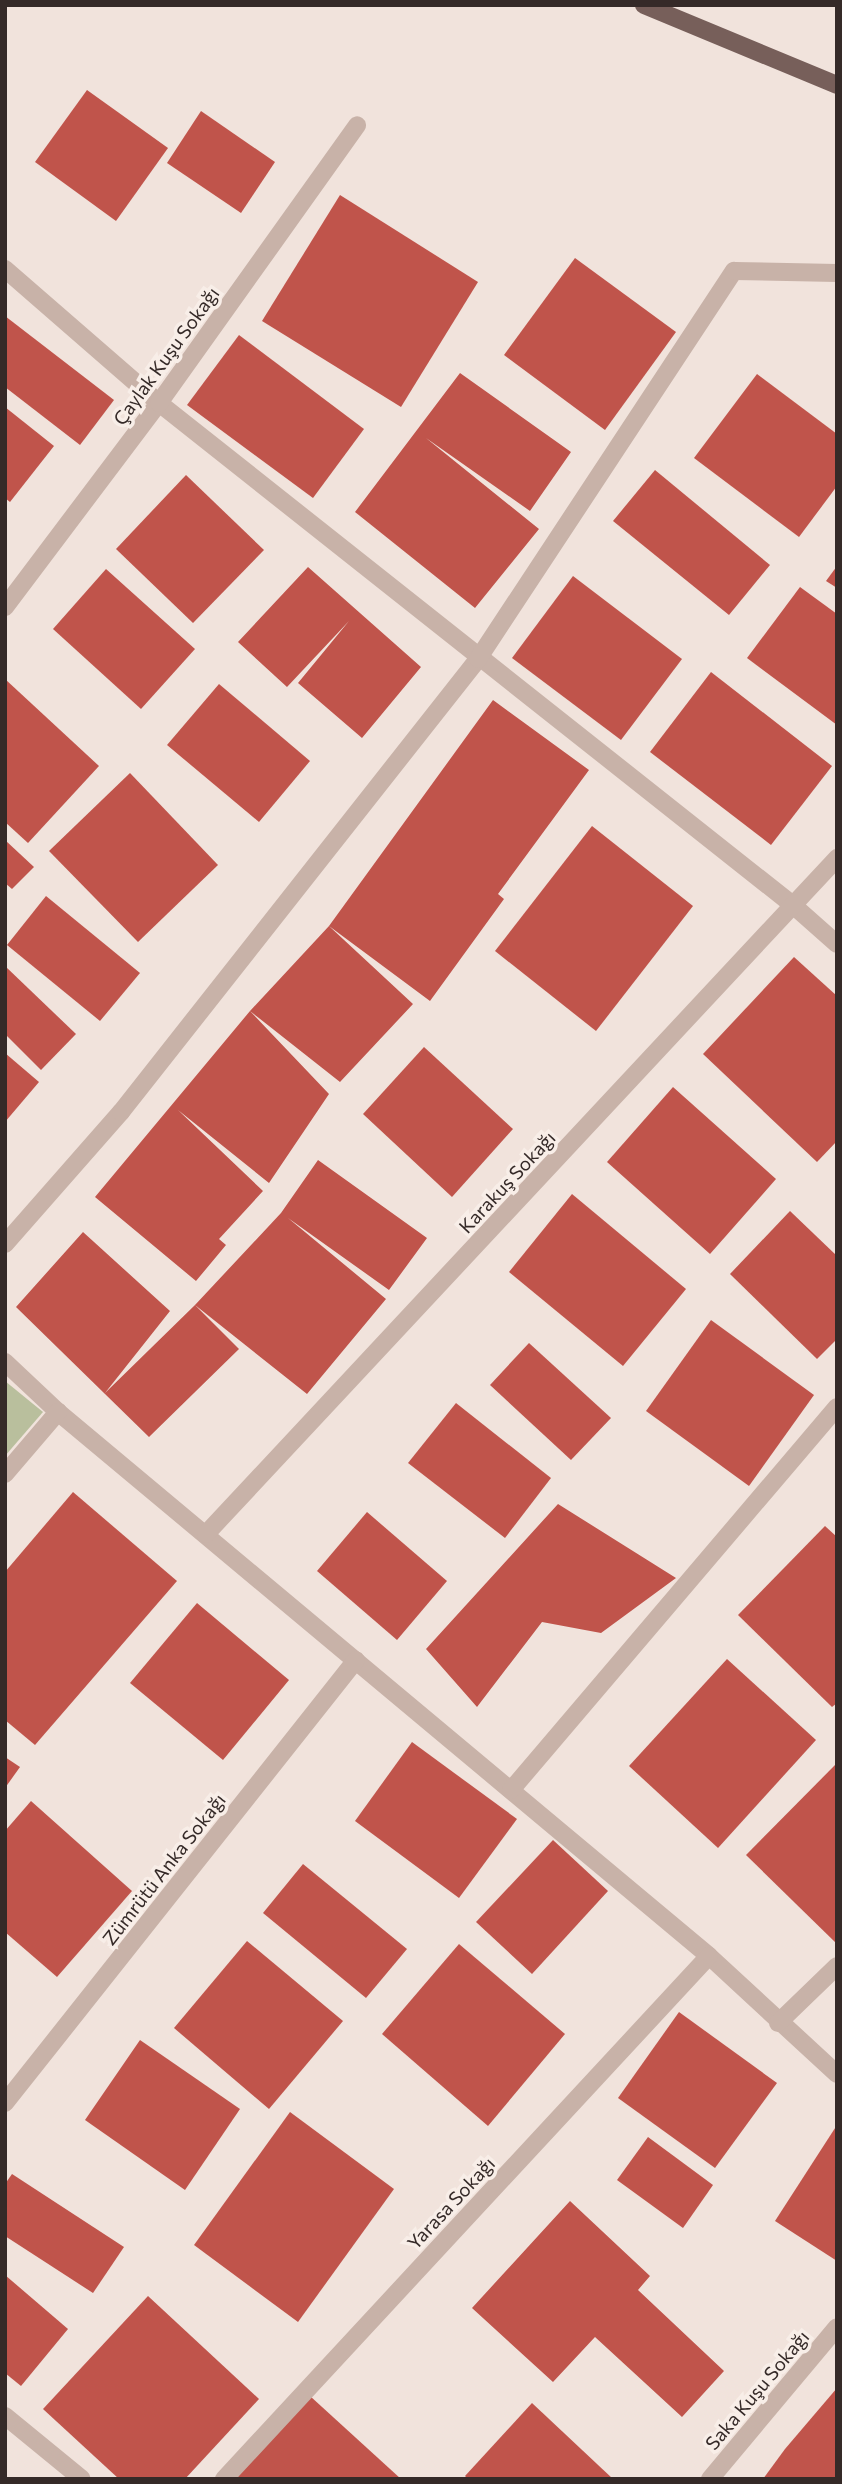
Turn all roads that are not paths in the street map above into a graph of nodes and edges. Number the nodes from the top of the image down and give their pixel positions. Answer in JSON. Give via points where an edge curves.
{"nodes":[{"id":1,"x":644,"y":5,"type":"edge"},
{"id":2,"x":837,"y":85,"type":"edge"},
{"id":3,"x":357,"y":125,"type":"dead end"},
{"id":4,"x":5,"y":269,"type":"edge"},
{"id":5,"x":837,"y":273,"type":"edge"},
{"id":6,"x":159,"y":403,"type":"junction"},
{"id":7,"x":5,"y":607,"type":"edge"},
{"id":8,"x":478,"y":659,"type":"junction"},
{"id":9,"x":837,"y":858,"type":"edge"},
{"id":10,"x":794,"y":906,"type":"junction"},
{"id":11,"x":837,"y":944,"type":"edge"},
{"id":12,"x":5,"y":1244,"type":"edge"},
{"id":13,"x":5,"y":1362,"type":"edge"},
{"id":14,"x":837,"y":1407,"type":"edge"},
{"id":15,"x":58,"y":1412,"type":"junction"},
{"id":16,"x":5,"y":1474,"type":"edge"},
{"id":17,"x":206,"y":1534,"type":"junction"},
{"id":18,"x":356,"y":1660,"type":"junction"},
{"id":19,"x":510,"y":1790,"type":"junction"},
{"id":20,"x":709,"y":1956,"type":"junction"},
{"id":21,"x":837,"y":1966,"type":"edge"},
{"id":22,"x":778,"y":2023,"type":"junction"},
{"id":23,"x":837,"y":2074,"type":"edge"},
{"id":24,"x":5,"y":2103,"type":"edge"},
{"id":25,"x":837,"y":2328,"type":"edge"},
{"id":26,"x":5,"y":2416,"type":"edge"},
{"id":27,"x":82,"y":2479,"type":"edge"},
{"id":28,"x":224,"y":2479,"type":"edge"},
{"id":29,"x":710,"y":2479,"type":"edge"}],
"edges":[{"from":1,"to":2,"type":"main road"},
{"from":3,"to":6,"type":"street","name":"Çaylak Kuşu Sokağı"},
{"from":4,"to":6,"type":"street"},
{"from":5,"to":8,"type":"street","via":[[734,271]]},
{"from":6,"to":7,"type":"street","name":"Çaylak Kuşu Sokağı"},
{"from":6,"to":8,"type":"street"},
{"from":8,"to":10,"type":"street"},
{"from":8,"to":12,"type":"street","via":[[121,1112]]},
{"from":9,"to":10,"type":"street","name":"Karakuş Sokağı"},
{"from":10,"to":11,"type":"street"},
{"from":10,"to":17,"type":"street","name":"Karakuş Sokağı"},
{"from":13,"to":15,"type":"street"},
{"from":14,"to":19,"type":"street"},
{"from":15,"to":16,"type":"street"},
{"from":15,"to":17,"type":"street"},
{"from":17,"to":18,"type":"street"},
{"from":18,"to":19,"type":"street"},
{"from":18,"to":24,"type":"street","name":"Zümrütü Anka Sokağı"},
{"from":19,"to":20,"type":"street"},
{"from":20,"to":22,"type":"street"},
{"from":20,"to":28,"type":"street","name":"Yarasa Sokağı"},
{"from":21,"to":22,"type":"street"},
{"from":22,"to":23,"type":"street"},
{"from":25,"to":29,"type":"street","name":"Saka Kuşu Sokağı"},
{"from":26,"to":27,"type":"street"}]}
